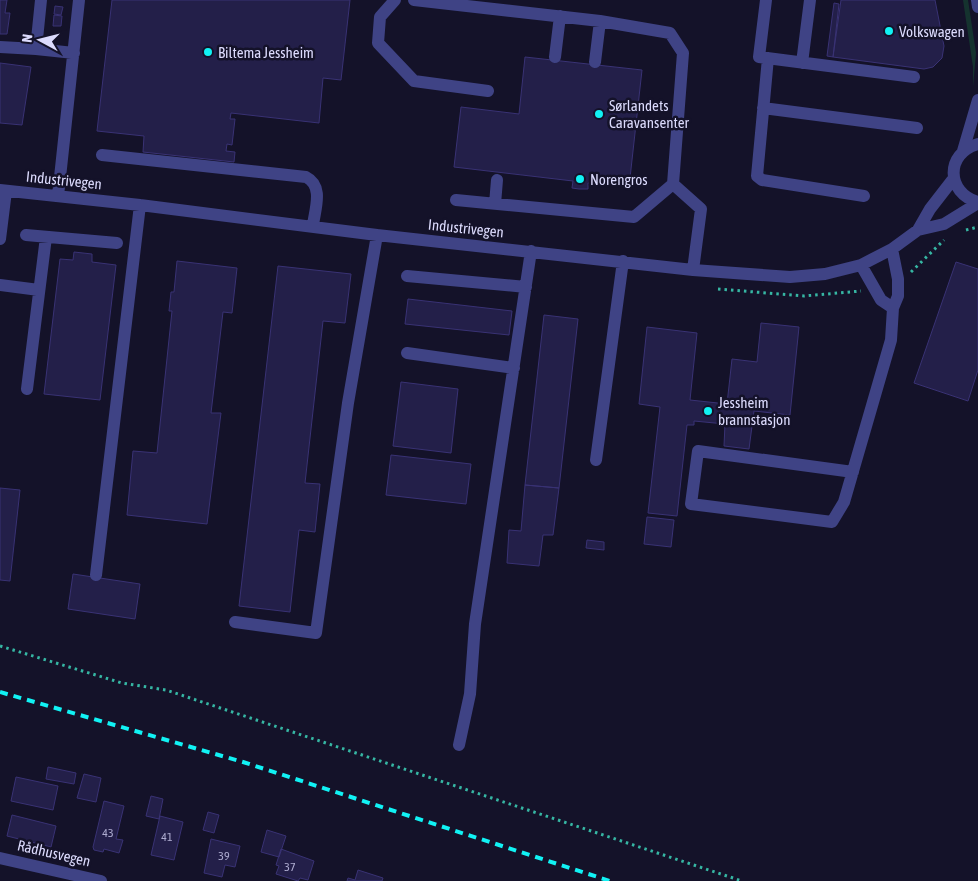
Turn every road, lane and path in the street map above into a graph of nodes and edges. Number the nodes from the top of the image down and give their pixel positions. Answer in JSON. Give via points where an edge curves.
{"nodes":[{"id":1,"x":40,"y":0,"type":"edge"},
{"id":2,"x":79,"y":0,"type":"edge"},
{"id":3,"x":395,"y":0,"type":"edge"},
{"id":4,"x":414,"y":0,"type":"edge"},
{"id":5,"x":766,"y":0,"type":"edge"},
{"id":6,"x":810,"y":0,"type":"edge"},
{"id":7,"x":977,"y":0,"type":"edge"},
{"id":8,"x":978,"y":7,"type":"edge"},
{"id":9,"x":560,"y":16,"type":"junction"},
{"id":10,"x":600,"y":21,"type":"junction"},
{"id":11,"x":0,"y":46,"type":"edge"},
{"id":12,"x":36,"y":49,"type":"junction"},
{"id":13,"x":74,"y":53,"type":"junction"},
{"id":14,"x":556,"y":57,"type":"dead end"},
{"id":15,"x":768,"y":58,"type":"junction"},
{"id":16,"x":595,"y":62,"type":"dead end"},
{"id":17,"x":802,"y":63,"type":"junction"},
{"id":18,"x":914,"y":77,"type":"dead end"},
{"id":19,"x":488,"y":91,"type":"dead end"},
{"id":20,"x":978,"y":100,"type":"edge"},
{"id":21,"x":763,"y":108,"type":"junction"},
{"id":22,"x":917,"y":128,"type":"dead end"},
{"id":23,"x":978,"y":144,"type":"edge"},
{"id":24,"x":964,"y":151,"type":"junction"},
{"id":25,"x":102,"y":156,"type":"dead end"},
{"id":26,"x":954,"y":178,"type":"junction"},
{"id":27,"x":497,"y":180,"type":"dead end"},
{"id":28,"x":673,"y":184,"type":"junction"},
{"id":29,"x":3,"y":190,"type":"edge"},
{"id":30,"x":58,"y":196,"type":"junction"},
{"id":31,"x":864,"y":196,"type":"dead end"},
{"id":32,"x":456,"y":200,"type":"dead end"},
{"id":33,"x":978,"y":203,"type":"edge"},
{"id":34,"x":140,"y":204,"type":"junction"},
{"id":35,"x":495,"y":204,"type":"junction"},
{"id":36,"x":313,"y":225,"type":"junction"},
{"id":37,"x":918,"y":230,"type":"junction"},
{"id":38,"x":26,"y":235,"type":"dead end"},
{"id":39,"x":377,"y":235,"type":"junction"},
{"id":40,"x":46,"y":237,"type":"junction"},
{"id":41,"x":0,"y":239,"type":"edge"},
{"id":42,"x":118,"y":243,"type":"dead end"},
{"id":43,"x":892,"y":249,"type":"junction"},
{"id":44,"x":531,"y":251,"type":"junction"},
{"id":45,"x":623,"y":261,"type":"junction"},
{"id":46,"x":861,"y":265,"type":"junction"},
{"id":47,"x":693,"y":270,"type":"junction"},
{"id":48,"x":406,"y":276,"type":"dead end"},
{"id":49,"x":0,"y":285,"type":"edge"},
{"id":50,"x":526,"y":286,"type":"junction"},
{"id":51,"x":39,"y":290,"type":"junction"},
{"id":52,"x":893,"y":308,"type":"junction"},
{"id":53,"x":407,"y":353,"type":"dead end"},
{"id":54,"x":514,"y":368,"type":"junction"},
{"id":55,"x":28,"y":389,"type":"dead end"},
{"id":56,"x":596,"y":460,"type":"dead end"},
{"id":57,"x":853,"y":472,"type":"dead end"},
{"id":58,"x":96,"y":575,"type":"dead end"},
{"id":59,"x":235,"y":622,"type":"dead end"},
{"id":60,"x":0,"y":646,"type":"edge"},
{"id":61,"x":459,"y":745,"type":"dead end"},
{"id":62,"x":0,"y":858,"type":"edge"},
{"id":63,"x":101,"y":881,"type":"edge"},
{"id":64,"x":742,"y":881,"type":"edge"}],
"edges":[{"from":1,"to":12,"type":"street"},
{"from":2,"to":13,"type":"street"},
{"from":3,"to":19,"type":"street","via":[[380,17],[378,43],[414,81]]},
{"from":4,"to":9,"type":"street"},
{"from":5,"to":15,"type":"street","via":[[759,57]]},
{"from":6,"to":17,"type":"street"},
{"from":7,"to":8,"type":"street"},
{"from":9,"to":10,"type":"street"},
{"from":9,"to":14,"type":"street"},
{"from":10,"to":16,"type":"street"},
{"from":10,"to":28,"type":"street","via":[[670,33],[683,53]]},
{"from":11,"to":12,"type":"street"},
{"from":12,"to":13,"type":"street"},
{"from":13,"to":30,"type":"street"},
{"from":15,"to":17,"type":"street"},
{"from":15,"to":21,"type":"street"},
{"from":17,"to":18,"type":"street"},
{"from":20,"to":24,"type":"street"},
{"from":21,"to":22,"type":"street"},
{"from":21,"to":31,"type":"street","via":[[758,176],[762,180]]},
{"from":23,"to":24,"type":"street"},
{"from":24,"to":26,"type":"street","via":[[955,163]]},
{"from":25,"to":36,"type":"street","via":[[306,177],[313,180],[317,188]]},
{"from":26,"to":33,"type":"street","via":[[964,196]]},
{"from":26,"to":37,"type":"street","name":"Industrivegen","via":[[930,208]]},
{"from":27,"to":35,"type":"street"},
{"from":28,"to":35,"type":"street","via":[[634,217]]},
{"from":28,"to":47,"type":"street","via":[[701,209]]},
{"from":29,"to":30,"type":"street","name":"Industrivegen"},
{"from":29,"to":41,"type":"street"},
{"from":30,"to":34,"type":"street","name":"Industrivegen"},
{"from":32,"to":35,"type":"street"},
{"from":33,"to":37,"type":"street","name":"Industrivegen","via":[[944,224]]},
{"from":34,"to":36,"type":"street","name":"Industrivegen"},
{"from":34,"to":58,"type":"street"},
{"from":36,"to":39,"type":"street","name":"Industrivegen"},
{"from":37,"to":43,"type":"street","name":"Industrivegen"},
{"from":38,"to":40,"type":"street"},
{"from":39,"to":44,"type":"street","name":"Industrivegen"},
{"from":39,"to":59,"type":"street","via":[[348,403],[316,633]]},
{"from":40,"to":42,"type":"street"},
{"from":40,"to":51,"type":"street"},
{"from":43,"to":46,"type":"street","name":"Industrivegen"},
{"from":43,"to":52,"type":"street","via":[[898,279],[898,296]]},
{"from":44,"to":45,"type":"street","name":"Industrivegen"},
{"from":44,"to":50,"type":"street"},
{"from":45,"to":47,"type":"street","name":"Industrivegen"},
{"from":45,"to":56,"type":"street"},
{"from":46,"to":47,"type":"street","name":"Industrivegen","via":[[825,274],[790,276]]},
{"from":46,"to":52,"type":"street","via":[[881,300]]},
{"from":48,"to":50,"type":"street"},
{"from":49,"to":51,"type":"street"},
{"from":50,"to":54,"type":"street"},
{"from":51,"to":55,"type":"street"},
{"from":52,"to":57,"type":"street","via":[[884,367],[844,502],[832,522],[691,504],[698,451]]},
{"from":53,"to":54,"type":"street"},
{"from":54,"to":61,"type":"street","via":[[475,624],[470,694]]},
{"from":60,"to":64,"type":"path","via":[[122,682],[166,690]]},
{"from":62,"to":63,"type":"street","name":"Rådhusvegen"}]}
